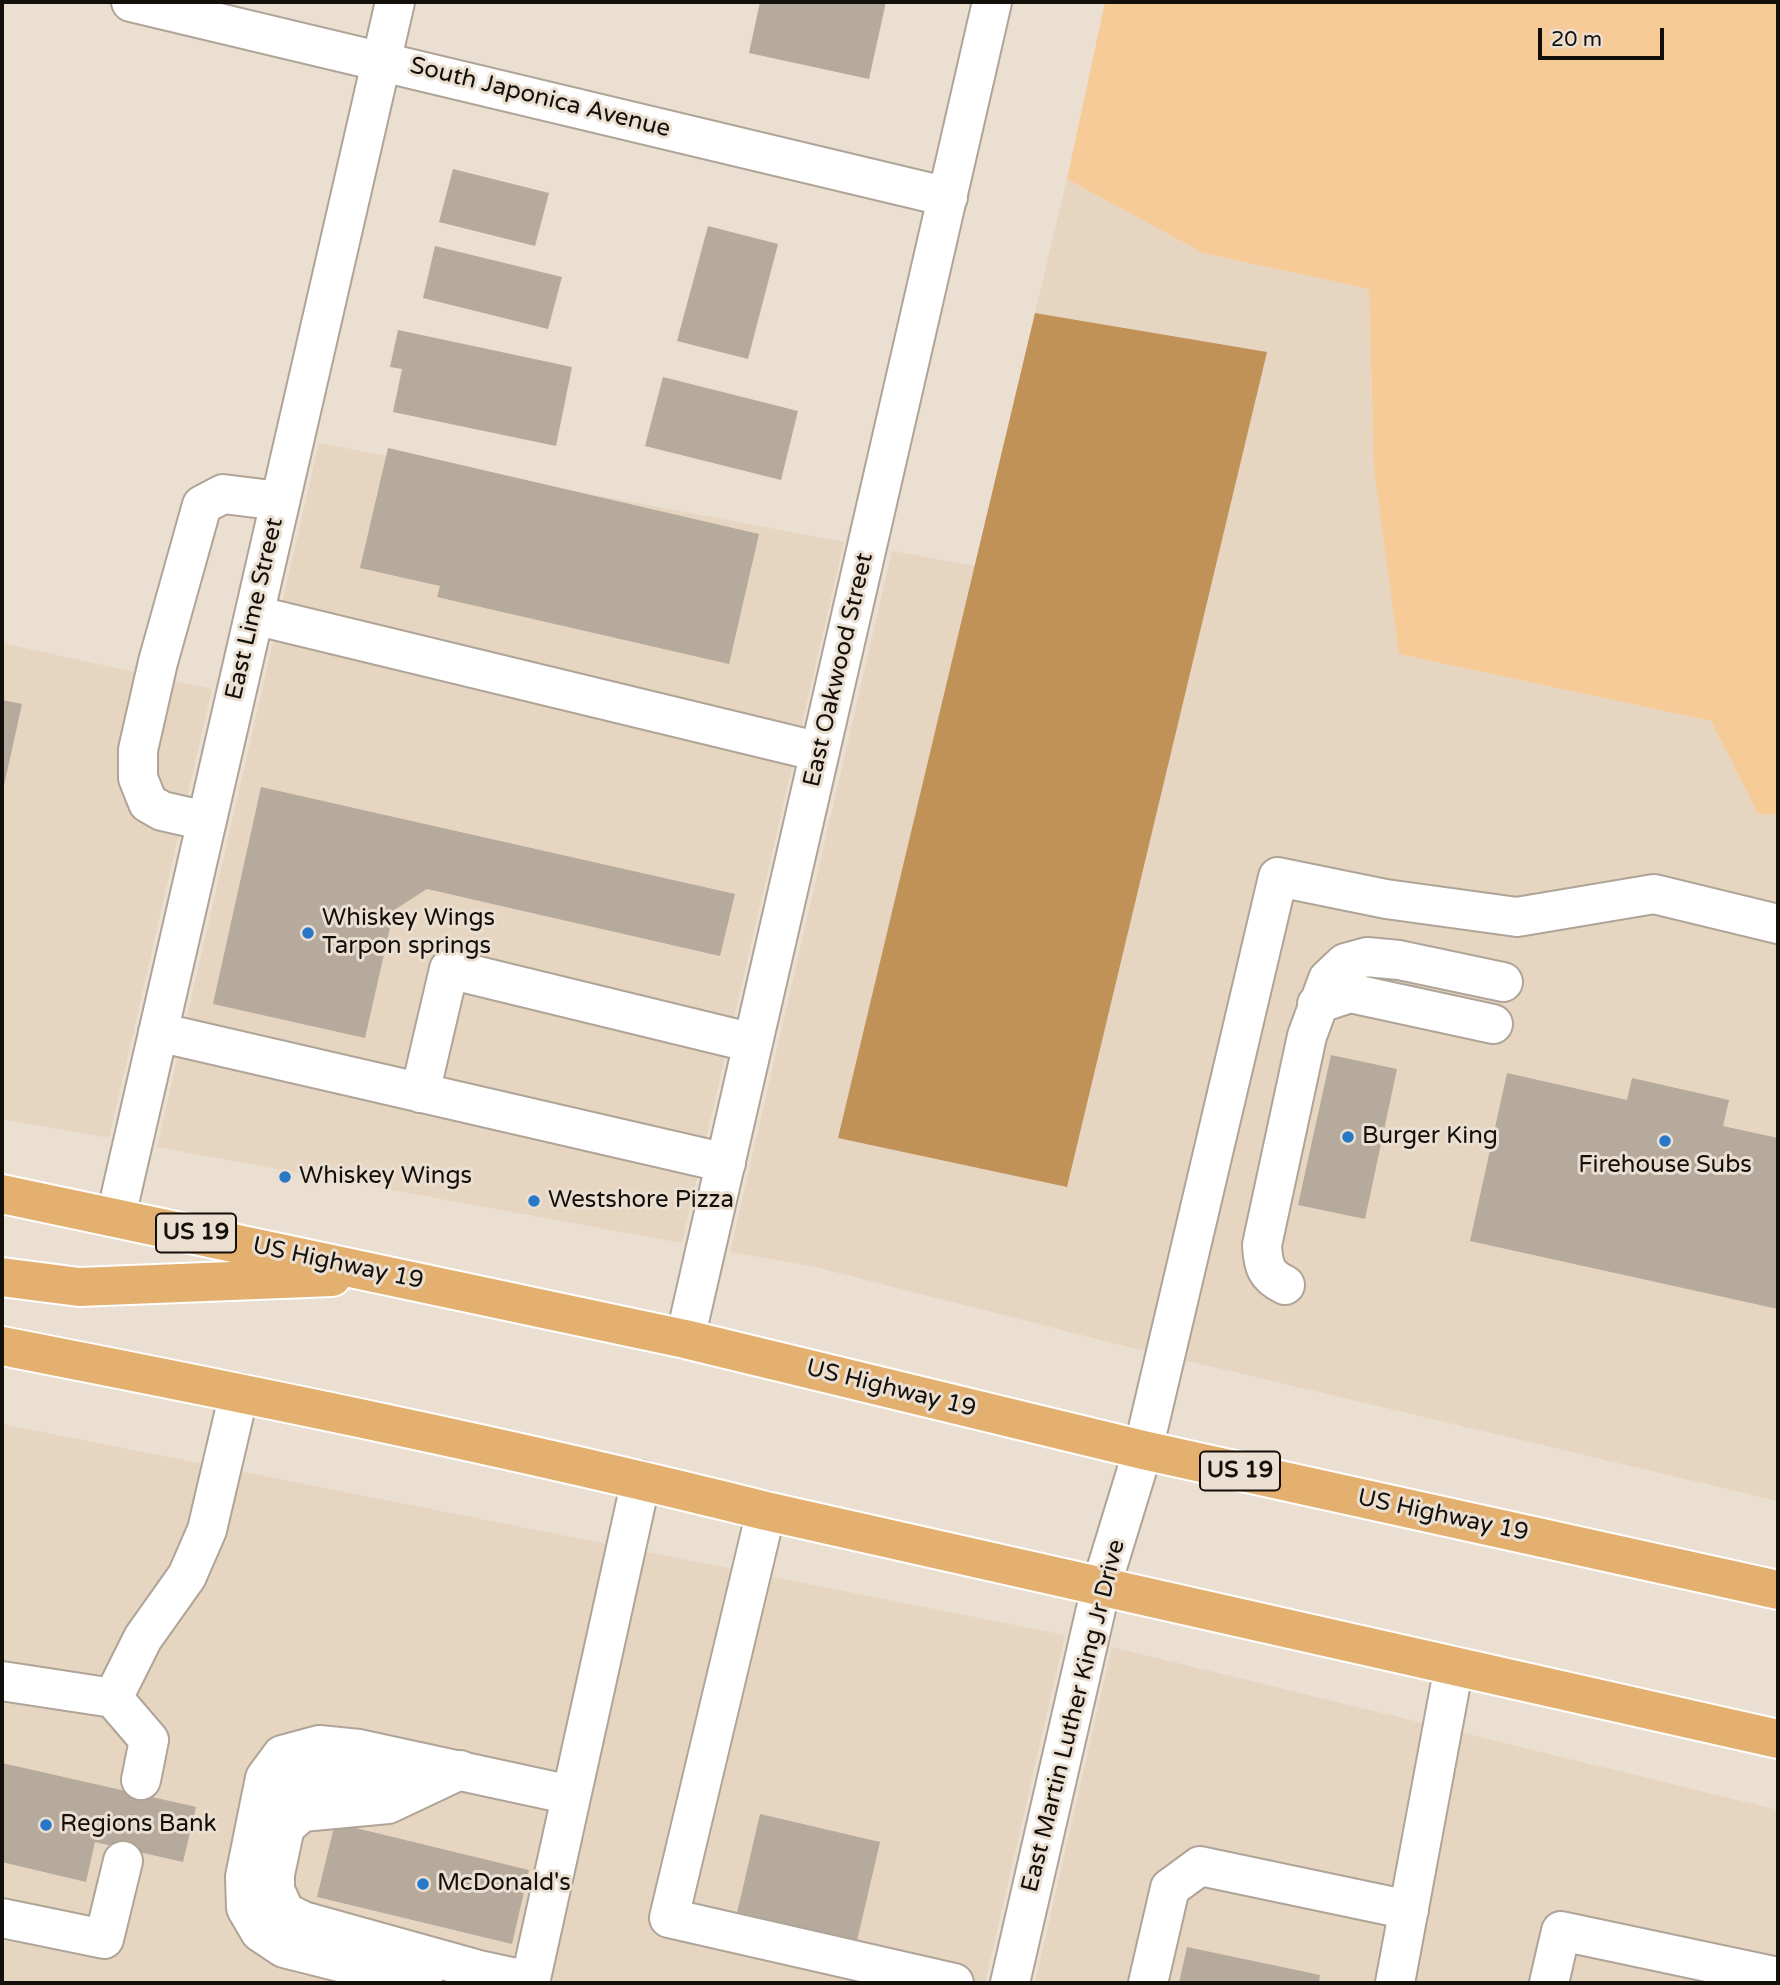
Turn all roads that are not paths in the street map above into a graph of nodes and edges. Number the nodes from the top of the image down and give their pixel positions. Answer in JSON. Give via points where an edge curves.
{"nodes":[{"id":1,"x":131,"y":2,"type":"edge"},
{"id":2,"x":395,"y":2,"type":"edge"},
{"id":3,"x":992,"y":2,"type":"edge"},
{"id":4,"x":381,"y":60,"type":"junction"},
{"id":5,"x":948,"y":197,"type":"junction"},
{"id":6,"x":280,"y":501,"type":"junction"},
{"id":7,"x":254,"y":615,"type":"junction"},
{"id":8,"x":820,"y":752,"type":"junction"},
{"id":9,"x":206,"y":821,"type":"junction"},
{"id":10,"x":1778,"y":924,"type":"edge"},
{"id":11,"x":1503,"y":982,"type":"dead end"},
{"id":12,"x":1317,"y":1004,"type":"junction"},
{"id":13,"x":1493,"y":1024,"type":"dead end"},
{"id":14,"x":158,"y":1032,"type":"junction"},
{"id":15,"x":753,"y":1043,"type":"junction"},
{"id":16,"x":420,"y":1093,"type":"junction"},
{"id":17,"x":726,"y":1163,"type":"junction"},
{"id":18,"x":2,"y":1194,"type":"edge"},
{"id":19,"x":116,"y":1216,"type":"junction"},
{"id":20,"x":390,"y":1275,"type":"junction"},
{"id":21,"x":2,"y":1277,"type":"edge"},
{"id":22,"x":1285,"y":1285,"type":"dead end"},
{"id":23,"x":685,"y":1339,"type":"junction"},
{"id":24,"x":2,"y":1346,"type":"edge"},
{"id":25,"x":239,"y":1393,"type":"junction"},
{"id":26,"x":1143,"y":1450,"type":"junction"},
{"id":27,"x":641,"y":1480,"type":"junction"},
{"id":28,"x":766,"y":1511,"type":"junction"},
{"id":29,"x":1101,"y":1587,"type":"junction"},
{"id":30,"x":1778,"y":1590,"type":"edge"},
{"id":31,"x":1454,"y":1666,"type":"junction"},
{"id":32,"x":2,"y":1681,"type":"edge"},
{"id":33,"x":113,"y":1698,"type":"junction"},
{"id":34,"x":1778,"y":1739,"type":"edge"},
{"id":35,"x":460,"y":1770,"type":"junction"},
{"id":36,"x":141,"y":1780,"type":"dead end"},
{"id":37,"x":571,"y":1795,"type":"junction"},
{"id":38,"x":122,"y":1861,"type":"dead end"},
{"id":39,"x":1409,"y":1910,"type":"junction"},
{"id":40,"x":2,"y":1918,"type":"edge"},
{"id":41,"x":1778,"y":1977,"type":"edge"},
{"id":42,"x":530,"y":1982,"type":"edge"},
{"id":43,"x":423,"y":1983,"type":"edge"},
{"id":44,"x":954,"y":1983,"type":"edge"},
{"id":45,"x":1010,"y":1983,"type":"edge"},
{"id":46,"x":1148,"y":1983,"type":"edge"},
{"id":47,"x":1395,"y":1983,"type":"edge"},
{"id":48,"x":1549,"y":1983,"type":"edge"}],
"edges":[{"from":1,"to":4,"type":"street","name":"South Japonica Avenue"},
{"from":2,"to":4,"type":"street","name":"East Lime Street"},
{"from":3,"to":5,"type":"street","name":"East Oakwood Street"},
{"from":4,"to":5,"type":"street","name":"South Japonica Avenue"},
{"from":4,"to":6,"type":"street","name":"East Lime Street"},
{"from":5,"to":8,"type":"street","name":"East Oakwood Street"},
{"from":6,"to":7,"type":"street","name":"East Lime Street"},
{"from":6,"to":9,"type":"street","via":[[223,494],[201,505],[155,674],[138,750],[138,778],[148,803]]},
{"from":7,"to":8,"type":"street"},
{"from":7,"to":9,"type":"street","name":"East Lime Street"},
{"from":8,"to":15,"type":"street","name":"East Oakwood Street"},
{"from":9,"to":14,"type":"street","name":"East Lime Street"},
{"from":10,"to":26,"type":"street","name":"East Martin Luther King Jr Drive","via":[[1654,894],[1517,917],[1386,899],[1278,877]]},
{"from":11,"to":12,"type":"street","via":[[1367,957],[1345,963],[1328,979]]},
{"from":12,"to":13,"type":"street","via":[[1350,993]]},
{"from":12,"to":22,"type":"street","via":[[1262,1245],[1263,1265],[1273,1279]]},
{"from":14,"to":16,"type":"street"},
{"from":14,"to":19,"type":"street","name":"East Lime Street"},
{"from":15,"to":16,"type":"street","via":[[449,969]]},
{"from":15,"to":17,"type":"street","name":"East Oakwood Street"},
{"from":16,"to":17,"type":"street"},
{"from":17,"to":23,"type":"street","name":"East Oakwood Street"},
{"from":18,"to":19,"type":"highway","name":"US Highway 19","number":"US 19"},
{"from":19,"to":20,"type":"highway","name":"US Highway 19","number":"US 19"},
{"from":20,"to":21,"type":"highway","via":[[79,1287]]},
{"from":20,"to":23,"type":"highway","name":"US Highway 19","number":"US 19"},
{"from":23,"to":26,"type":"highway","name":"US Highway 19","number":"US 19"},
{"from":24,"to":25,"type":"highway"},
{"from":25,"to":27,"type":"highway"},
{"from":25,"to":33,"type":"street","via":[[207,1530],[187,1576],[143,1638]]},
{"from":26,"to":29,"type":"street","name":"East Martin Luther King Jr Drive"},
{"from":26,"to":30,"type":"highway","name":"US Highway 19","number":"US 19"},
{"from":27,"to":28,"type":"highway"},
{"from":27,"to":37,"type":"street"},
{"from":28,"to":29,"type":"highway"},
{"from":28,"to":44,"type":"street","via":[[669,1918]]},
{"from":29,"to":31,"type":"highway"},
{"from":29,"to":45,"type":"street","name":"East Martin Luther King Jr Drive"},
{"from":31,"to":34,"type":"highway"},
{"from":31,"to":39,"type":"street"},
{"from":32,"to":33,"type":"street"},
{"from":33,"to":36,"type":"street","via":[[149,1740]]},
{"from":35,"to":37,"type":"street"},
{"from":35,"to":42,"type":"street","via":[[388,1804],[302,1812],[285,1827],[275,1890],[285,1912],[303,1921]]},
{"from":35,"to":43,"type":"street","via":[[318,1745],[282,1755],[265,1778],[245,1877],[247,1908],[260,1931],[284,1948]]},
{"from":37,"to":42,"type":"street"},
{"from":38,"to":40,"type":"street","via":[[104,1939]]},
{"from":39,"to":46,"type":"street","via":[[1200,1866],[1170,1888]]},
{"from":39,"to":47,"type":"street"},
{"from":41,"to":48,"type":"street","via":[[1561,1931]]}]}
